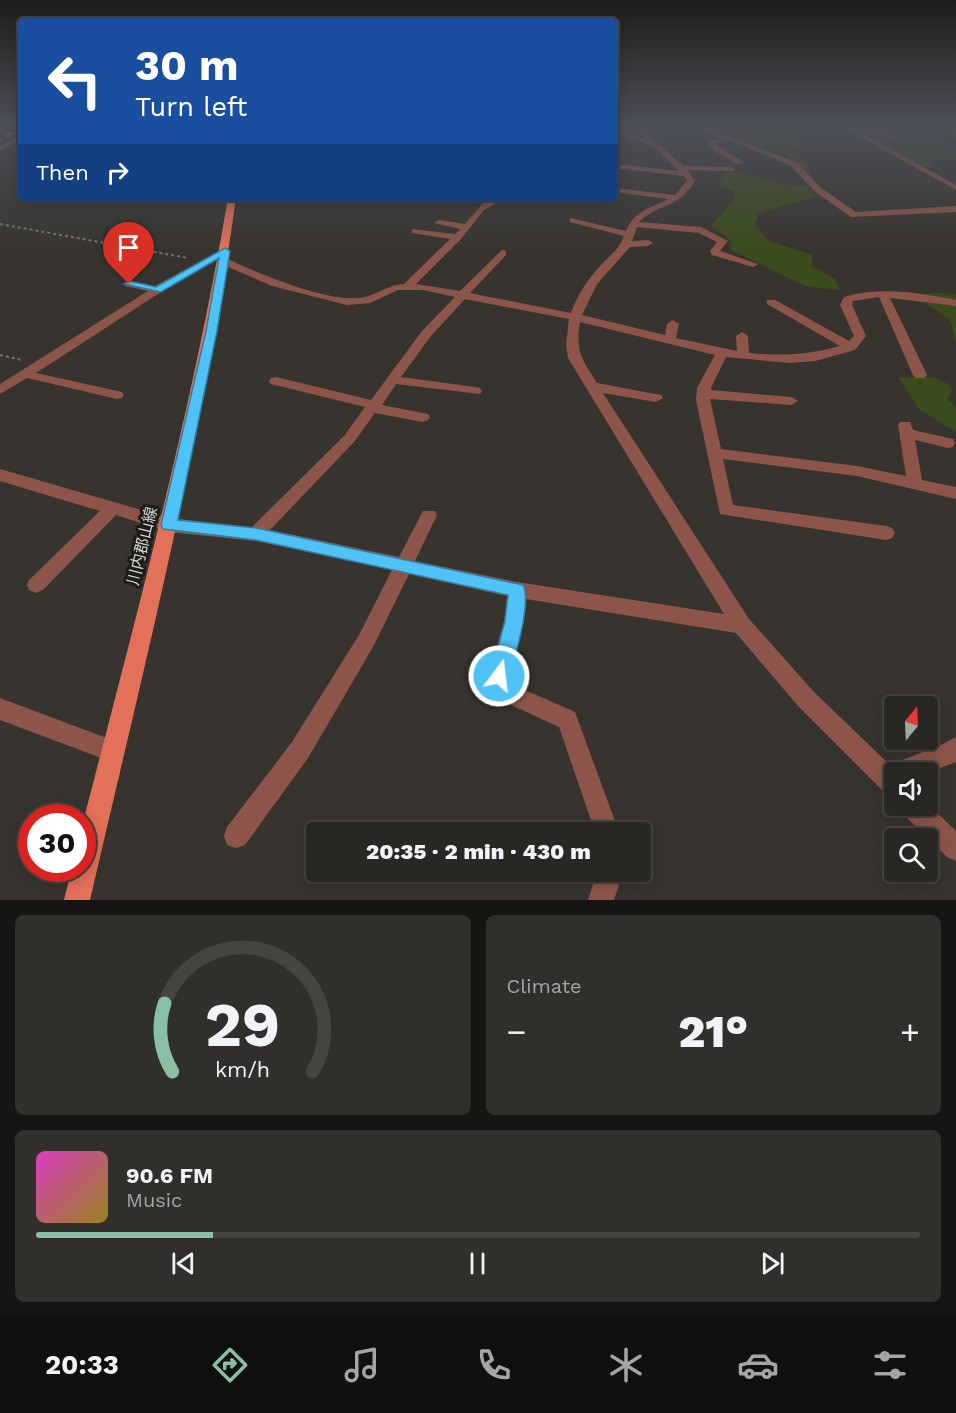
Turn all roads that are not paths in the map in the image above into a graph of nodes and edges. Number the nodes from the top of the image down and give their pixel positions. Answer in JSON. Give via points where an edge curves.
{"nodes":[{"id":1,"x":629,"y":167,"type":"edge"},
{"id":2,"x":679,"y":167,"type":"edge"},
{"id":3,"x":797,"y":167,"type":"edge"},
{"id":4,"x":918,"y":167,"type":"edge"},
{"id":5,"x":731,"y":169,"type":"dead end"},
{"id":6,"x":684,"y":171,"type":"junction"},
{"id":7,"x":956,"y":188,"type":"edge"},
{"id":8,"x":618,"y":190,"type":"edge"},
{"id":9,"x":678,"y":198,"type":"junction"},
{"id":10,"x":232,"y":201,"type":"edge"},
{"id":11,"x":490,"y":201,"type":"edge"},
{"id":12,"x":956,"y":209,"type":"edge"},
{"id":13,"x":573,"y":220,"type":"dead end"},
{"id":14,"x":439,"y":222,"type":"dead end"},
{"id":15,"x":467,"y":227,"type":"junction"},
{"id":16,"x":415,"y":231,"type":"dead end"},
{"id":17,"x":629,"y":234,"type":"junction"},
{"id":18,"x":458,"y":237,"type":"junction"},
{"id":19,"x":648,"y":243,"type":"dead end"},
{"id":20,"x":502,"y":253,"type":"dead end"},
{"id":21,"x":224,"y":256,"type":"junction"},
{"id":22,"x":753,"y":264,"type":"dead end"},
{"id":23,"x":129,"y":284,"type":"dead end"},
{"id":24,"x":408,"y":286,"type":"junction"},
{"id":25,"x":158,"y":290,"type":"junction"},
{"id":26,"x":460,"y":296,"type":"junction"},
{"id":27,"x":884,"y":296,"type":"junction"},
{"id":28,"x":771,"y":302,"type":"dead end"},
{"id":29,"x":956,"y":303,"type":"edge"},
{"id":30,"x":575,"y":317,"type":"junction"},
{"id":31,"x":673,"y":324,"type":"dead end"},
{"id":32,"x":742,"y":336,"type":"dead end"},
{"id":33,"x":670,"y":340,"type":"junction"},
{"id":34,"x":851,"y":347,"type":"junction"},
{"id":35,"x":722,"y":353,"type":"junction"},
{"id":36,"x":743,"y":356,"type":"junction"},
{"id":37,"x":25,"y":374,"type":"junction"},
{"id":38,"x":920,"y":375,"type":"dead end"},
{"id":39,"x":395,"y":380,"type":"junction"},
{"id":40,"x":276,"y":381,"type":"dead end"},
{"id":41,"x":594,"y":387,"type":"junction"},
{"id":42,"x":0,"y":390,"type":"edge"},
{"id":43,"x":475,"y":391,"type":"dead end"},
{"id":44,"x":704,"y":394,"type":"junction"},
{"id":45,"x":117,"y":395,"type":"dead end"},
{"id":46,"x":656,"y":398,"type":"dead end"},
{"id":47,"x":790,"y":401,"type":"dead end"},
{"id":48,"x":374,"y":406,"type":"junction"},
{"id":49,"x":423,"y":417,"type":"dead end"},
{"id":50,"x":948,"y":442,"type":"dead end"},
{"id":51,"x":715,"y":453,"type":"junction"},
{"id":52,"x":0,"y":475,"type":"edge"},
{"id":53,"x":915,"y":483,"type":"junction"},
{"id":54,"x":956,"y":493,"type":"edge"},
{"id":55,"x":113,"y":508,"type":"junction"},
{"id":56,"x":429,"y":515,"type":"dead end"},
{"id":57,"x":169,"y":525,"type":"junction"},
{"id":58,"x":886,"y":533,"type":"dead end"},
{"id":59,"x":256,"y":534,"type":"junction"},
{"id":60,"x":403,"y":566,"type":"junction"},
{"id":61,"x":36,"y":585,"type":"dead end"},
{"id":62,"x":518,"y":590,"type":"junction"},
{"id":63,"x":742,"y":625,"type":"junction"},
{"id":64,"x":0,"y":709,"type":"edge"},
{"id":65,"x":956,"y":748,"type":"edge"},
{"id":66,"x":112,"y":751,"type":"junction"},
{"id":67,"x":930,"y":762,"type":"edge"},
{"id":68,"x":884,"y":770,"type":"edge"},
{"id":69,"x":923,"y":816,"type":"edge"},
{"id":70,"x":603,"y":822,"type":"edge"},
{"id":71,"x":236,"y":836,"type":"dead end"},
{"id":72,"x":956,"y":848,"type":"edge"},
{"id":73,"x":607,"y":882,"type":"edge"},
{"id":74,"x":77,"y":900,"type":"edge"},
{"id":75,"x":601,"y":900,"type":"edge"}],
"edges":[{"from":1,"to":6,"type":"street"},
{"from":2,"to":6,"type":"street"},
{"from":3,"to":12,"type":"street","via":[[817,189],[854,215]]},
{"from":4,"to":7,"type":"street"},
{"from":5,"to":6,"type":"street"},
{"from":6,"to":9,"type":"street","via":[[691,181]]},
{"from":8,"to":9,"type":"street"},
{"from":9,"to":17,"type":"street","via":[[640,216]]},
{"from":10,"to":21,"type":"main road","name":"川内郡山線"},
{"from":11,"to":15,"type":"street"},
{"from":13,"to":17,"type":"street"},
{"from":14,"to":15,"type":"street"},
{"from":15,"to":18,"type":"street"},
{"from":16,"to":18,"type":"street"},
{"from":17,"to":19,"type":"street"},
{"from":17,"to":22,"type":"street","via":[[701,230],[723,241],[716,253]]},
{"from":17,"to":30,"type":"street","via":[[622,251],[589,286]]},
{"from":18,"to":24,"type":"street"},
{"from":20,"to":26,"type":"street"},
{"from":21,"to":24,"type":"street","via":[[276,284],[347,302],[366,301],[396,287]]},
{"from":21,"to":25,"type":"street","via":[[204,261]]},
{"from":21,"to":57,"type":"main road","name":"川内郡山線","via":[[212,331]]},
{"from":23,"to":25,"type":"street"},
{"from":24,"to":26,"type":"street"},
{"from":25,"to":37,"type":"street"},
{"from":26,"to":30,"type":"street"},
{"from":26,"to":39,"type":"street","via":[[426,334]]},
{"from":27,"to":29,"type":"street"},
{"from":27,"to":34,"type":"street","via":[[848,299],[848,310],[860,336]]},
{"from":27,"to":38,"type":"street"},
{"from":28,"to":34,"type":"street"},
{"from":30,"to":33,"type":"street"},
{"from":30,"to":41,"type":"street","via":[[570,341],[574,358]]},
{"from":31,"to":33,"type":"street"},
{"from":32,"to":36,"type":"street"},
{"from":33,"to":35,"type":"street"},
{"from":34,"to":36,"type":"street","via":[[815,357]]},
{"from":35,"to":36,"type":"street"},
{"from":35,"to":44,"type":"street"},
{"from":37,"to":42,"type":"street"},
{"from":37,"to":45,"type":"street"},
{"from":39,"to":43,"type":"street"},
{"from":39,"to":48,"type":"street"},
{"from":40,"to":48,"type":"street"},
{"from":41,"to":46,"type":"street"},
{"from":41,"to":63,"type":"street"},
{"from":44,"to":47,"type":"street"},
{"from":44,"to":51,"type":"street"},
{"from":48,"to":49,"type":"street"},
{"from":48,"to":59,"type":"street","via":[[349,439]]},
{"from":50,"to":53,"type":"street","via":[[905,429]]},
{"from":51,"to":53,"type":"street","via":[[857,471]]},
{"from":51,"to":58,"type":"street","via":[[726,510]]},
{"from":52,"to":55,"type":"street"},
{"from":53,"to":54,"type":"street"},
{"from":55,"to":57,"type":"street"},
{"from":55,"to":61,"type":"street"},
{"from":56,"to":60,"type":"street"},
{"from":57,"to":59,"type":"street"},
{"from":57,"to":66,"type":"main road","name":"川内郡山線"},
{"from":59,"to":60,"type":"street"},
{"from":60,"to":62,"type":"street"},
{"from":60,"to":71,"type":"street","via":[[366,641],[300,750]]},
{"from":62,"to":63,"type":"street"},
{"from":62,"to":70,"type":"street","via":[[499,676],[517,697],[567,720]]},
{"from":63,"to":68,"type":"street","via":[[806,699]]},
{"from":64,"to":66,"type":"street"},
{"from":65,"to":67,"type":"street"},
{"from":66,"to":74,"type":"main road","name":"川内郡山線"},
{"from":69,"to":72,"type":"street"},
{"from":73,"to":75,"type":"street"}]}
